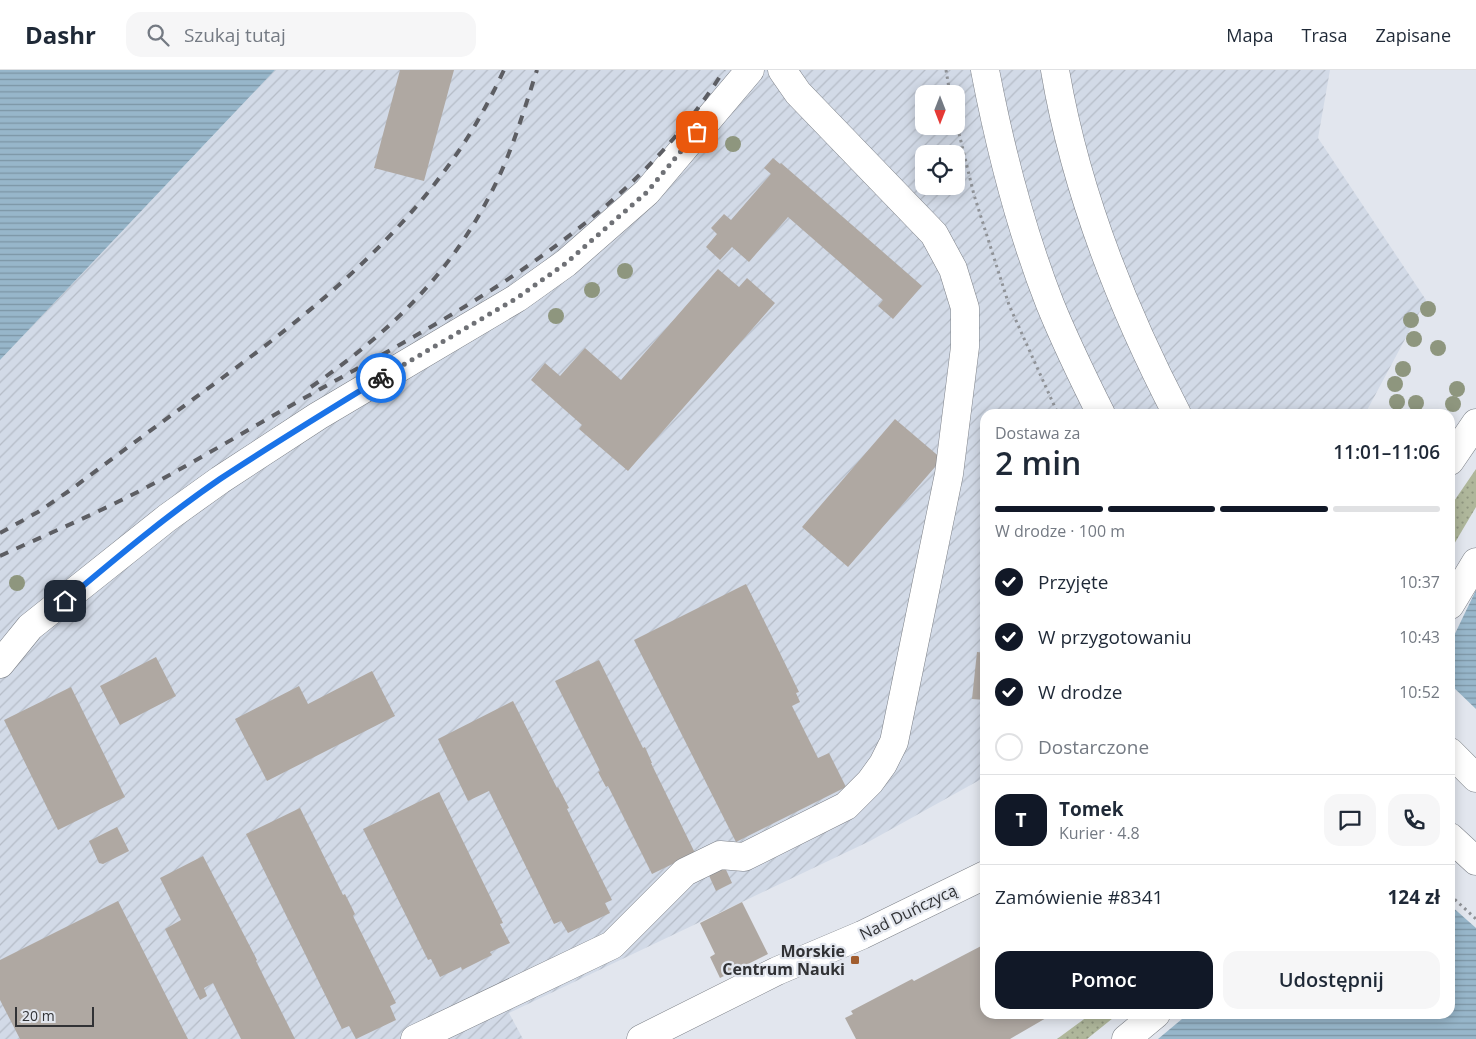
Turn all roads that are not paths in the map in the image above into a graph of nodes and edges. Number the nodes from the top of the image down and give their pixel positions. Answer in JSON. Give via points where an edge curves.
{"nodes":[{"id":1,"x":750,"y":70,"type":"edge"},
{"id":2,"x":782,"y":70,"type":"edge"},
{"id":3,"x":985,"y":70,"type":"edge"},
{"id":4,"x":1055,"y":70,"type":"edge"},
{"id":5,"x":1099,"y":409,"type":"edge"},
{"id":6,"x":1174,"y":409,"type":"edge"},
{"id":7,"x":1476,"y":423,"type":"edge"},
{"id":8,"x":1455,"y":454,"type":"edge"},
{"id":9,"x":1476,"y":562,"type":"edge"},
{"id":10,"x":1455,"y":591,"type":"edge"},
{"id":11,"x":0,"y":664,"type":"edge"},
{"id":12,"x":1455,"y":757,"type":"edge"},
{"id":13,"x":1476,"y":778,"type":"edge"},
{"id":14,"x":1455,"y":842,"type":"edge"},
{"id":15,"x":1475,"y":860,"type":"edge"},
{"id":16,"x":980,"y":877,"type":"edge"},
{"id":17,"x":1150,"y":1019,"type":"edge"},
{"id":18,"x":415,"y":1039,"type":"edge"},
{"id":19,"x":641,"y":1039,"type":"edge"},
{"id":20,"x":1126,"y":1039,"type":"edge"}],
"edges":[{"from":1,"to":11,"type":"main road","via":[[647,192],[566,263],[517,298],[318,416],[220,480],[30,627]]},
{"from":2,"to":18,"type":"main road","via":[[798,92],[934,234],[953,269],[965,308],[965,347],[949,474],[894,742],[870,782],[846,806],[744,856],[720,855],[684,872],[612,945]]},
{"from":3,"to":5,"type":"main road","via":[[1012,186],[1037,268],[1066,342]]},
{"from":4,"to":6,"type":"main road","via":[[1064,118],[1097,228]]},
{"from":7,"to":8,"type":"main road"},
{"from":9,"to":10,"type":"main road"},
{"from":12,"to":13,"type":"main road"},
{"from":14,"to":15,"type":"main road"},
{"from":16,"to":19,"type":"main road","name":"Nad Duńczycą","via":[[862,935],[777,971]]},
{"from":17,"to":20,"type":"main road"}]}
